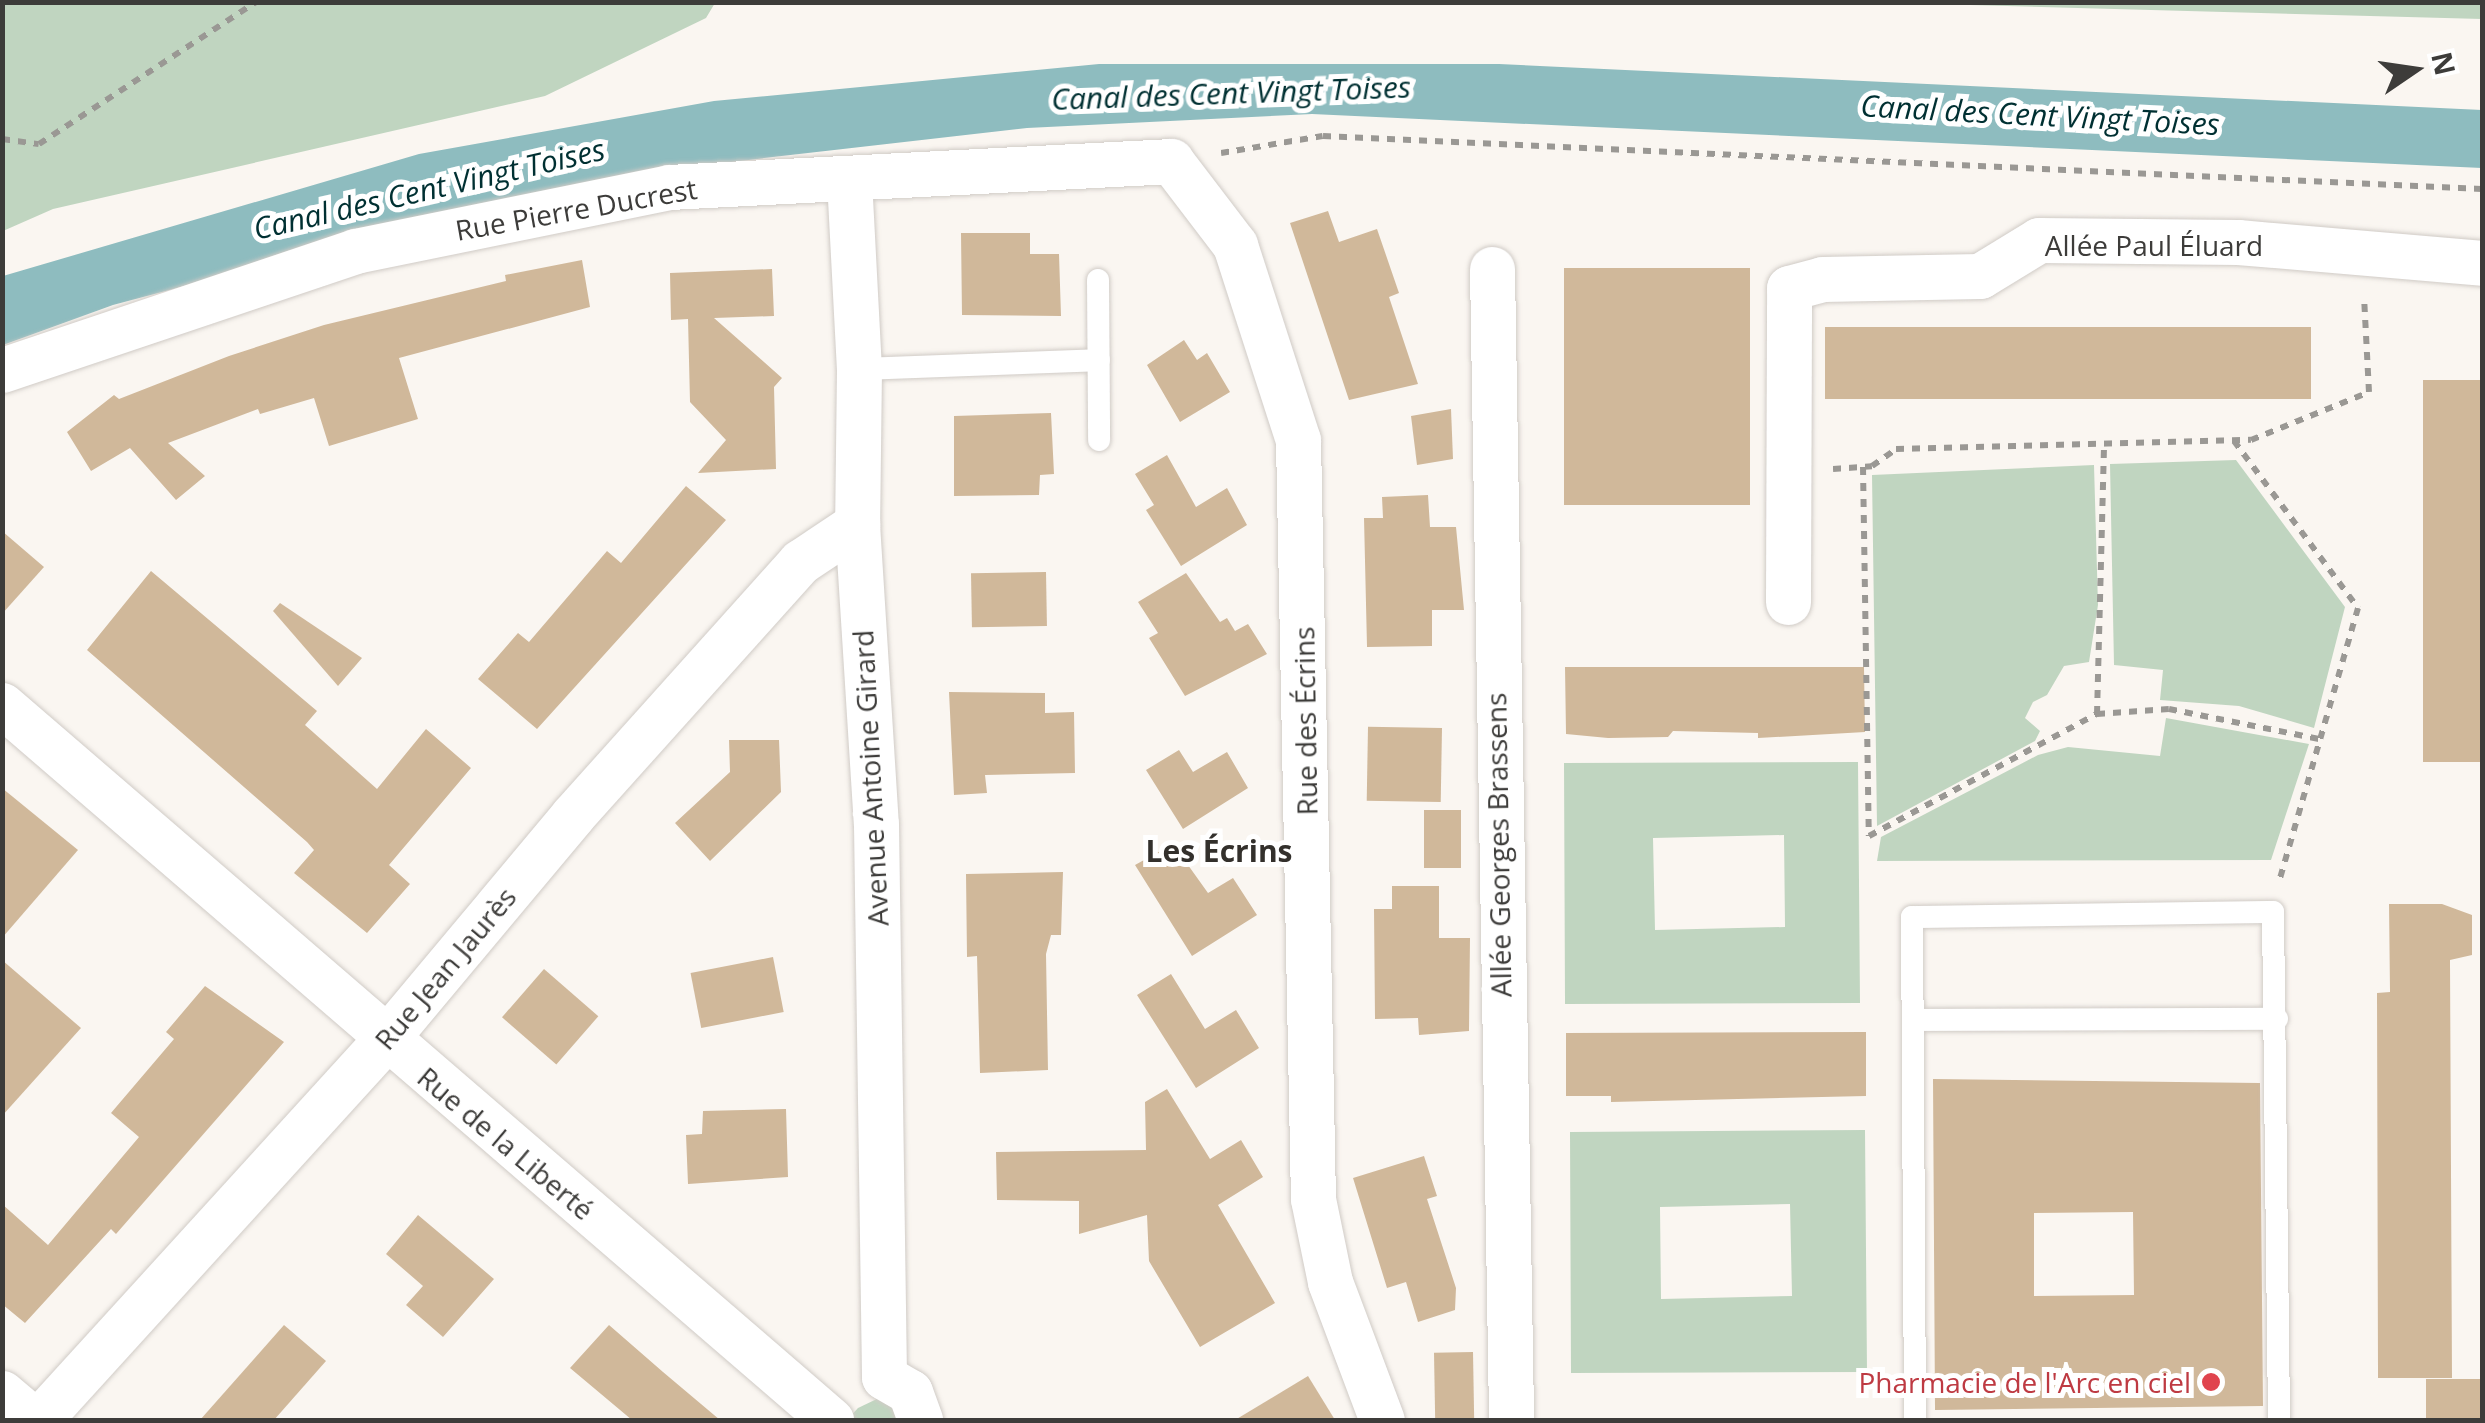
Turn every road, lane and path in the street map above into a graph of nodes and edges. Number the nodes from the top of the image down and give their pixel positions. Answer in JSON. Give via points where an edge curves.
{"nodes":[{"id":1,"x":256,"y":2,"type":"edge"},
{"id":2,"x":2,"y":139,"type":"edge"},
{"id":3,"x":1171,"y":162,"type":"junction"},
{"id":4,"x":849,"y":179,"type":"junction"},
{"id":5,"x":2482,"y":189,"type":"edge"},
{"id":6,"x":2362,"y":252,"type":"junction"},
{"id":7,"x":2482,"y":263,"type":"edge"},
{"id":8,"x":1492,"y":269,"type":"dead end"},
{"id":9,"x":1098,"y":280,"type":"dead end"},
{"id":10,"x":1099,"y":360,"type":"junction"},
{"id":11,"x":859,"y":369,"type":"junction"},
{"id":12,"x":2,"y":370,"type":"edge"},
{"id":13,"x":1099,"y":440,"type":"dead end"},
{"id":14,"x":2234,"y":440,"type":"junction"},
{"id":15,"x":2104,"y":444,"type":"junction"},
{"id":16,"x":1863,"y":466,"type":"junction"},
{"id":17,"x":1817,"y":470,"type":"dead end"},
{"id":18,"x":857,"y":524,"type":"junction"},
{"id":19,"x":1788,"y":602,"type":"dead end"},
{"id":20,"x":2,"y":705,"type":"edge"},
{"id":21,"x":2097,"y":714,"type":"junction"},
{"id":22,"x":2320,"y":739,"type":"junction"},
{"id":23,"x":2273,"y":912,"type":"junction"},
{"id":24,"x":2277,"y":1019,"type":"junction"},
{"id":25,"x":1912,"y":1020,"type":"junction"},
{"id":26,"x":384,"y":1040,"type":"junction"},
{"id":27,"x":884,"y":1377,"type":"junction"},
{"id":28,"x":2,"y":1392,"type":"edge"},
{"id":29,"x":37,"y":1420,"type":"edge"},
{"id":30,"x":831,"y":1420,"type":"edge"},
{"id":31,"x":920,"y":1420,"type":"edge"},
{"id":32,"x":1382,"y":1420,"type":"edge"},
{"id":33,"x":1511,"y":1420,"type":"edge"},
{"id":34,"x":1915,"y":1420,"type":"edge"},
{"id":35,"x":2278,"y":1420,"type":"edge"}],
"edges":[{"from":1,"to":2,"type":"path","via":[[39,144]]},
{"from":3,"to":4,"type":"street","name":"Rue Pierre Ducrest"},
{"from":3,"to":5,"type":"path","via":[[1323,136]]},
{"from":3,"to":32,"type":"street","name":"Rue des Écrins","via":[[1235,246],[1298,440],[1313,1200],[1330,1282]]},
{"from":4,"to":11,"type":"street","name":"Avenue Antoine Girard"},
{"from":4,"to":12,"type":"street","name":"Rue Pierre Ducrest","via":[[669,188],[354,250]]},
{"from":6,"to":7,"type":"street","name":"Allée Paul Éluard"},
{"from":6,"to":14,"type":"path","via":[[2370,392],[2251,440]]},
{"from":6,"to":19,"type":"street","name":"Allée Paul Éluard","via":[[2238,242],[2040,240],[1980,276],[1822,280],[1789,288]]},
{"from":8,"to":33,"type":"street","name":"Allée Georges Brassens"},
{"from":9,"to":10,"type":"lane"},
{"from":10,"to":11,"type":"lane"},
{"from":10,"to":13,"type":"lane"},
{"from":11,"to":18,"type":"street","name":"Avenue Antoine Girard"},
{"from":14,"to":15,"type":"path"},
{"from":14,"to":22,"type":"path","via":[[2358,608]]},
{"from":15,"to":16,"type":"path","via":[[1896,450]]},
{"from":15,"to":21,"type":"path"},
{"from":16,"to":17,"type":"path"},
{"from":16,"to":21,"type":"path","via":[[1869,836]]},
{"from":18,"to":26,"type":"street","name":"Rue Jean Jaurès","via":[[800,562]]},
{"from":18,"to":27,"type":"street","name":"Avenue Antoine Girard","via":[[876,824]]},
{"from":20,"to":26,"type":"street","name":"Rue de la Liberté"},
{"from":21,"to":22,"type":"path","via":[[2169,709]]},
{"from":22,"to":23,"type":"path"},
{"from":23,"to":24,"type":"lane"},
{"from":23,"to":25,"type":"lane","via":[[1912,917]]},
{"from":24,"to":25,"type":"lane"},
{"from":24,"to":35,"type":"lane"},
{"from":25,"to":34,"type":"lane"},
{"from":26,"to":29,"type":"street","name":"Rue Jean Jaurès"},
{"from":26,"to":30,"type":"street","name":"Rue de la Liberté"},
{"from":27,"to":30,"type":"street","via":[[852,1394]]},
{"from":27,"to":31,"type":"street","via":[[910,1392]]},
{"from":28,"to":29,"type":"street"}]}
